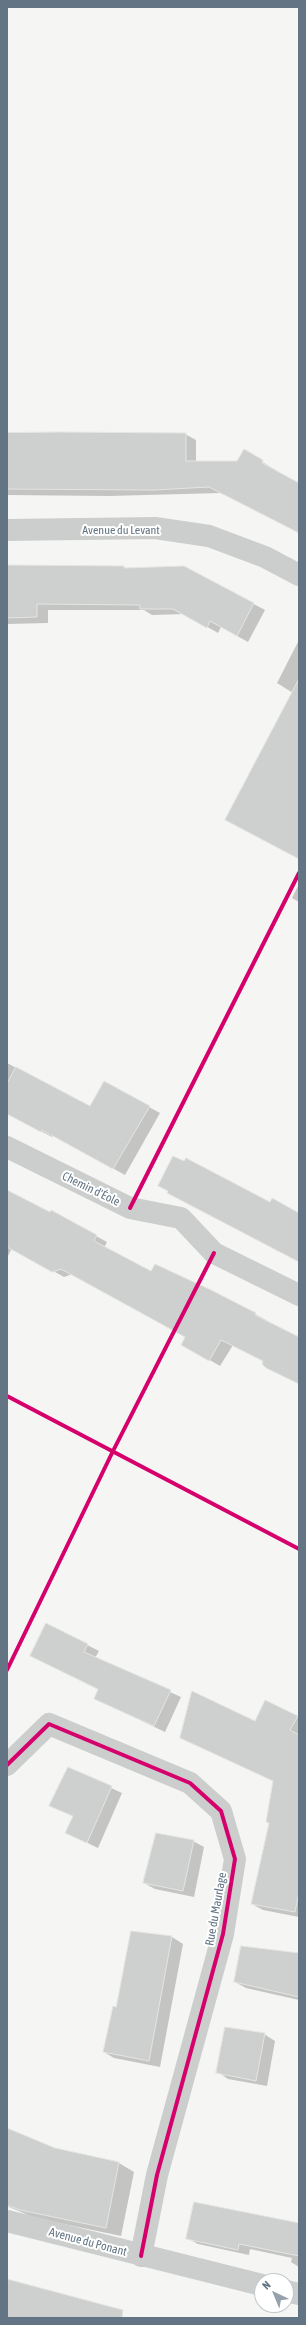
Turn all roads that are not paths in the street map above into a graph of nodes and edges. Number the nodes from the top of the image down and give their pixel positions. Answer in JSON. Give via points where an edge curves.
{"nodes":[{"id":1,"x":7,"y":530,"type":"edge"},
{"id":2,"x":299,"y":575,"type":"edge"},
{"id":3,"x":7,"y":1147,"type":"edge"},
{"id":4,"x":299,"y":1295,"type":"edge"},
{"id":5,"x":7,"y":1765,"type":"edge"},
{"id":6,"x":7,"y":2221,"type":"edge"},
{"id":7,"x":141,"y":2256,"type":"junction"},
{"id":8,"x":254,"y":2284,"type":"edge"}],
"edges":[{"from":1,"to":2,"type":"street","name":"Avenue du Levant","via":[[155,528],[209,536],[265,558]]},
{"from":3,"to":4,"type":"street","name":"Chemin d'Éole","via":[[130,1208],[181,1218],[214,1253]]},
{"from":5,"to":7,"type":"street","name":"Rue du Maurlage","via":[[49,1724],[190,1783],[221,1811],[235,1859],[223,1934],[157,2175]]},
{"from":6,"to":7,"type":"street","name":"Avenue du Ponant"},
{"from":7,"to":8,"type":"street","name":"Avenue du Ponant"}]}
